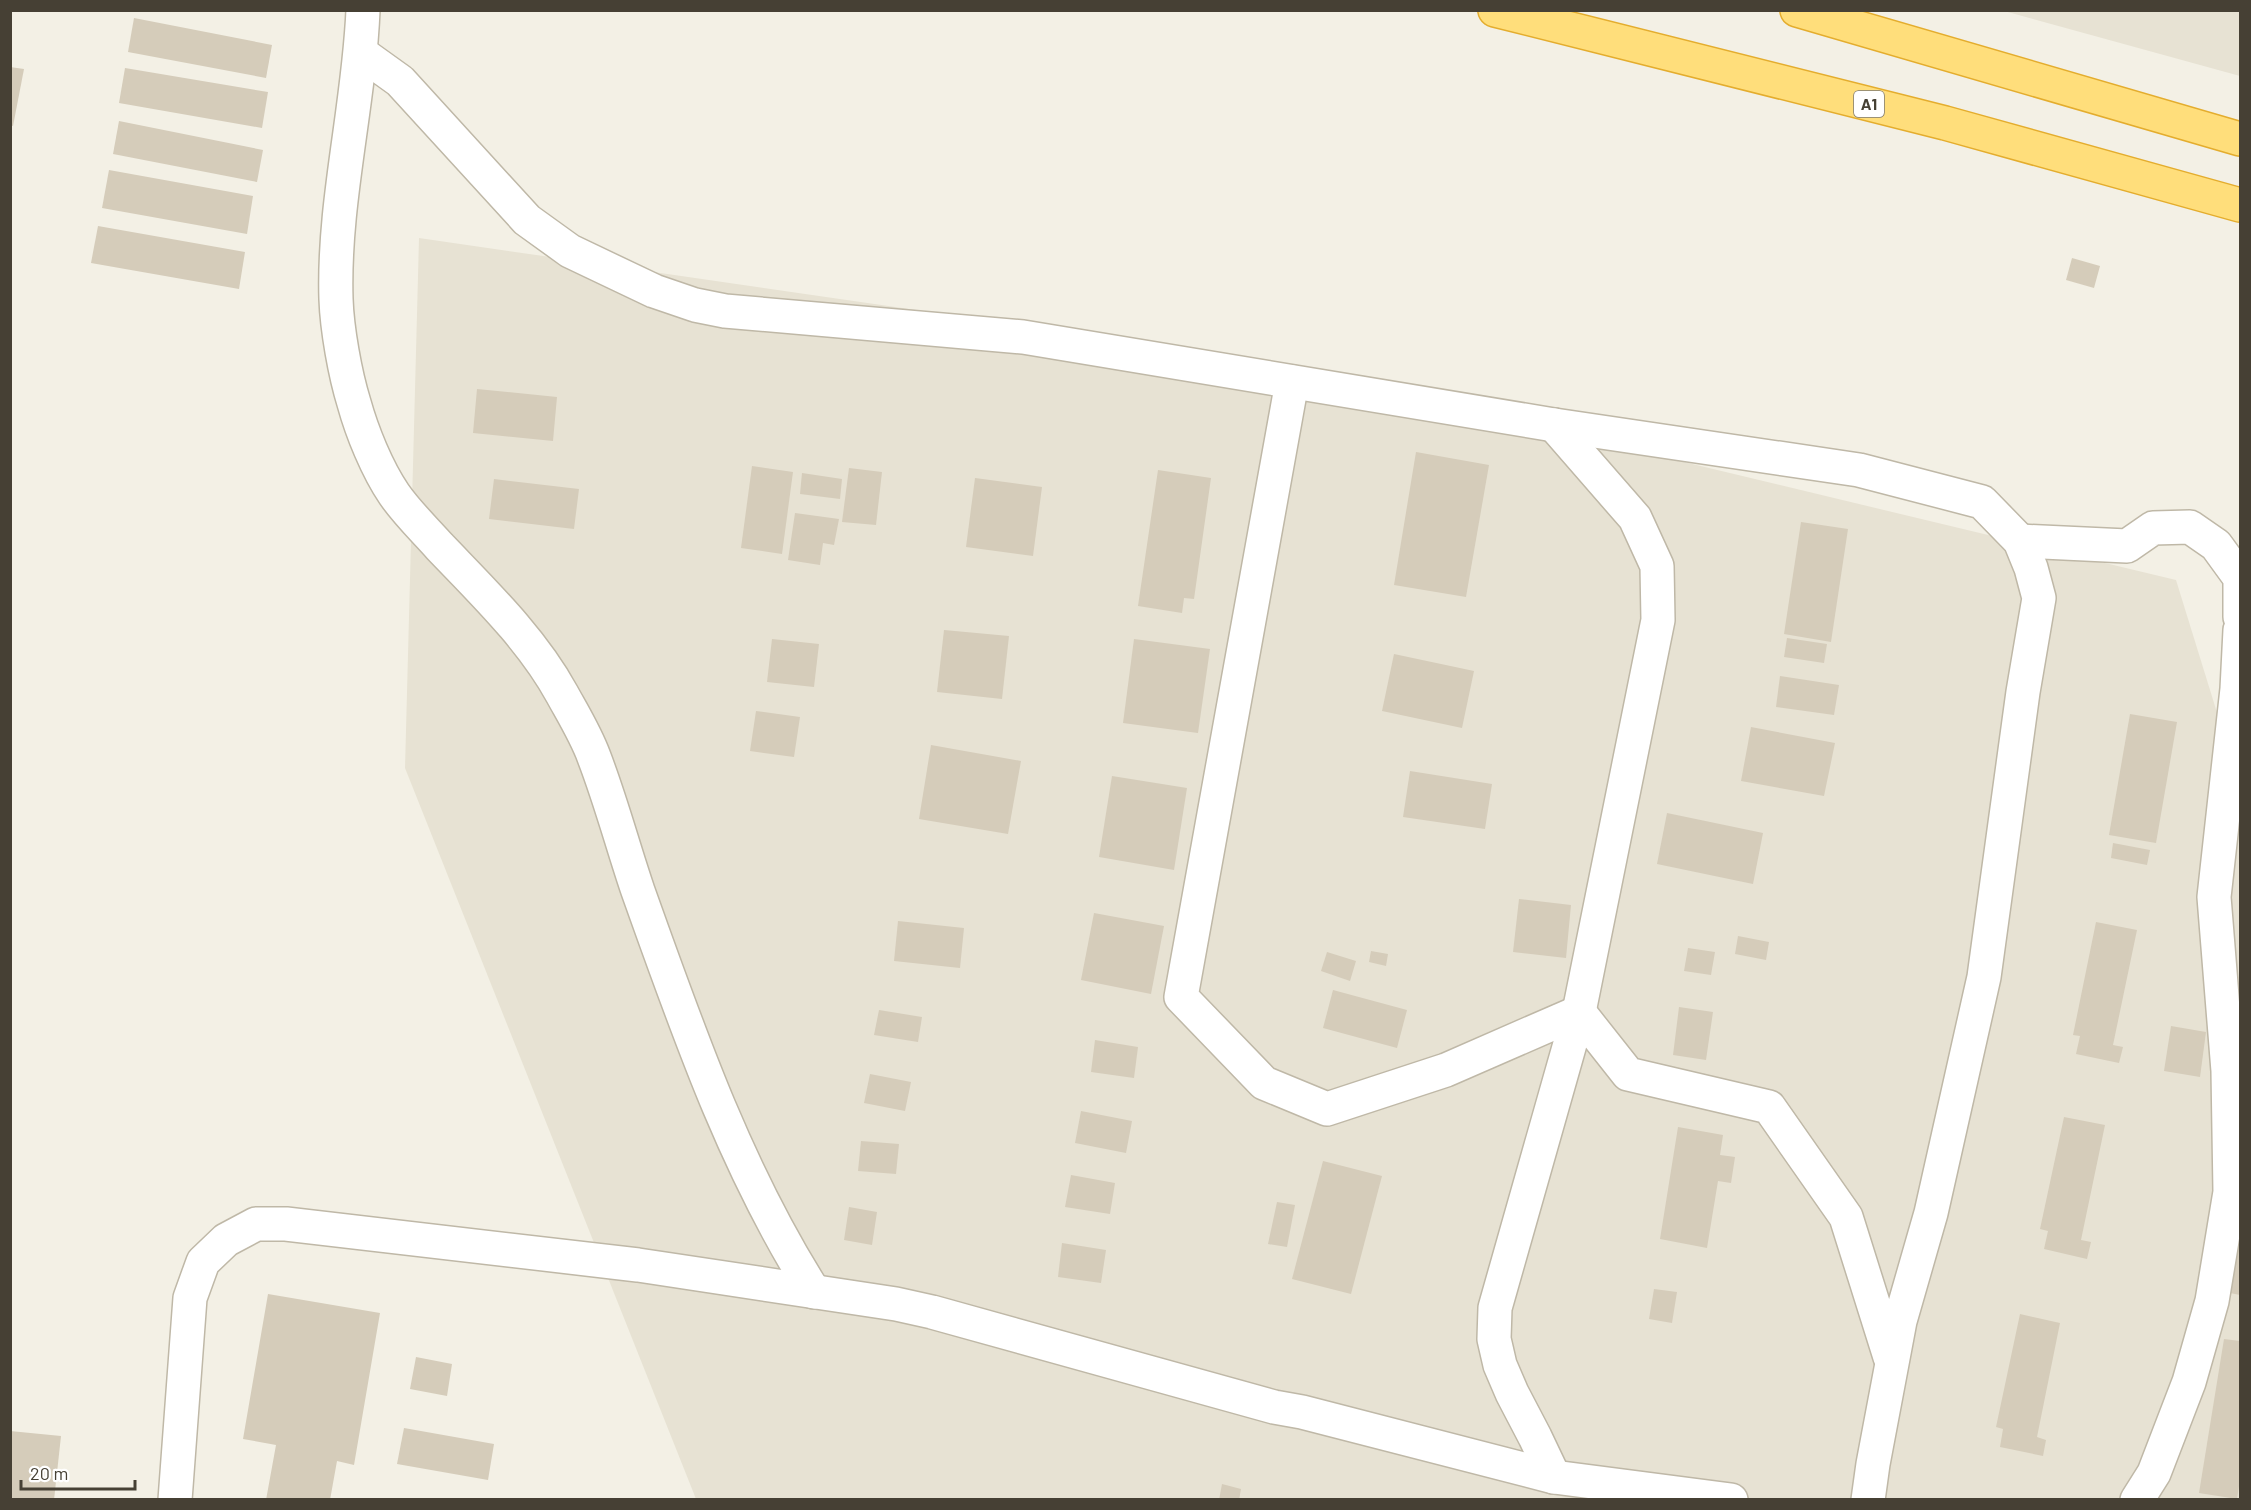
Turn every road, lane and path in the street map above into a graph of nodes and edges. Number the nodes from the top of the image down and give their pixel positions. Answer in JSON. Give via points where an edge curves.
{"nodes":[{"id":1,"x":363,"y":10,"type":"edge"},
{"id":2,"x":1495,"y":10,"type":"edge"},
{"id":3,"x":1797,"y":10,"type":"edge"},
{"id":4,"x":361,"y":53,"type":"junction"},
{"id":5,"x":2241,"y":139,"type":"edge"},
{"id":6,"x":2241,"y":205,"type":"edge"},
{"id":7,"x":1292,"y":382,"type":"junction"},
{"id":8,"x":1554,"y":426,"type":"junction"},
{"id":9,"x":2020,"y":541,"type":"junction"},
{"id":10,"x":2228,"y":545,"type":"edge"},
{"id":11,"x":2241,"y":617,"type":"edge"},
{"id":12,"x":2241,"y":630,"type":"edge"},
{"id":13,"x":1579,"y":1012,"type":"junction"},
{"id":14,"x":814,"y":1292,"type":"junction"},
{"id":15,"x":1892,"y":1362,"type":"junction"},
{"id":16,"x":1554,"y":1477,"type":"junction"},
{"id":17,"x":176,"y":1500,"type":"edge"},
{"id":18,"x":1731,"y":1500,"type":"edge"},
{"id":19,"x":1868,"y":1500,"type":"edge"},
{"id":20,"x":2138,"y":1500,"type":"edge"}],
"edges":[{"from":1,"to":4,"type":"street"},
{"from":2,"to":6,"type":"highway","number":"A1","via":[[1945,123]]},
{"from":3,"to":5,"type":"highway"},
{"from":4,"to":7,"type":"street","via":[[400,81],[527,220],[570,251],[654,291],[725,311],[1023,337]]},
{"from":4,"to":14,"type":"street","via":[[340,208],[336,300],[344,359],[358,414],[393,493],[516,628],[559,688],[588,744],[712,1090],[791,1256]]},
{"from":7,"to":8,"type":"street"},
{"from":7,"to":13,"type":"street","via":[[1181,997],[1264,1083],[1327,1109],[1446,1070]]},
{"from":8,"to":9,"type":"street","via":[[1859,470],[1982,502]]},
{"from":8,"to":13,"type":"street","via":[[1635,518],[1657,566],[1658,620]]},
{"from":9,"to":10,"type":"street","via":[[2127,546],[2153,528],[2190,527]]},
{"from":9,"to":15,"type":"street","via":[[2039,598],[1984,977],[1931,1213]]},
{"from":10,"to":11,"type":"street","via":[[2240,578]]},
{"from":12,"to":20,"type":"street","via":[[2214,897],[2228,1071],[2230,1192],[2212,1301],[2189,1382],[2154,1473]]},
{"from":13,"to":15,"type":"street","via":[[1628,1074],[1768,1107],[1846,1217]]},
{"from":13,"to":16,"type":"street","via":[[1495,1308],[1494,1339],[1500,1365]]},
{"from":14,"to":16,"type":"street","via":[[932,1312],[1274,1407]]},
{"from":14,"to":17,"type":"street","via":[[638,1264],[286,1224],[256,1224],[226,1240],[203,1262],[190,1299]]},
{"from":15,"to":19,"type":"street"},
{"from":16,"to":18,"type":"street"}]}
